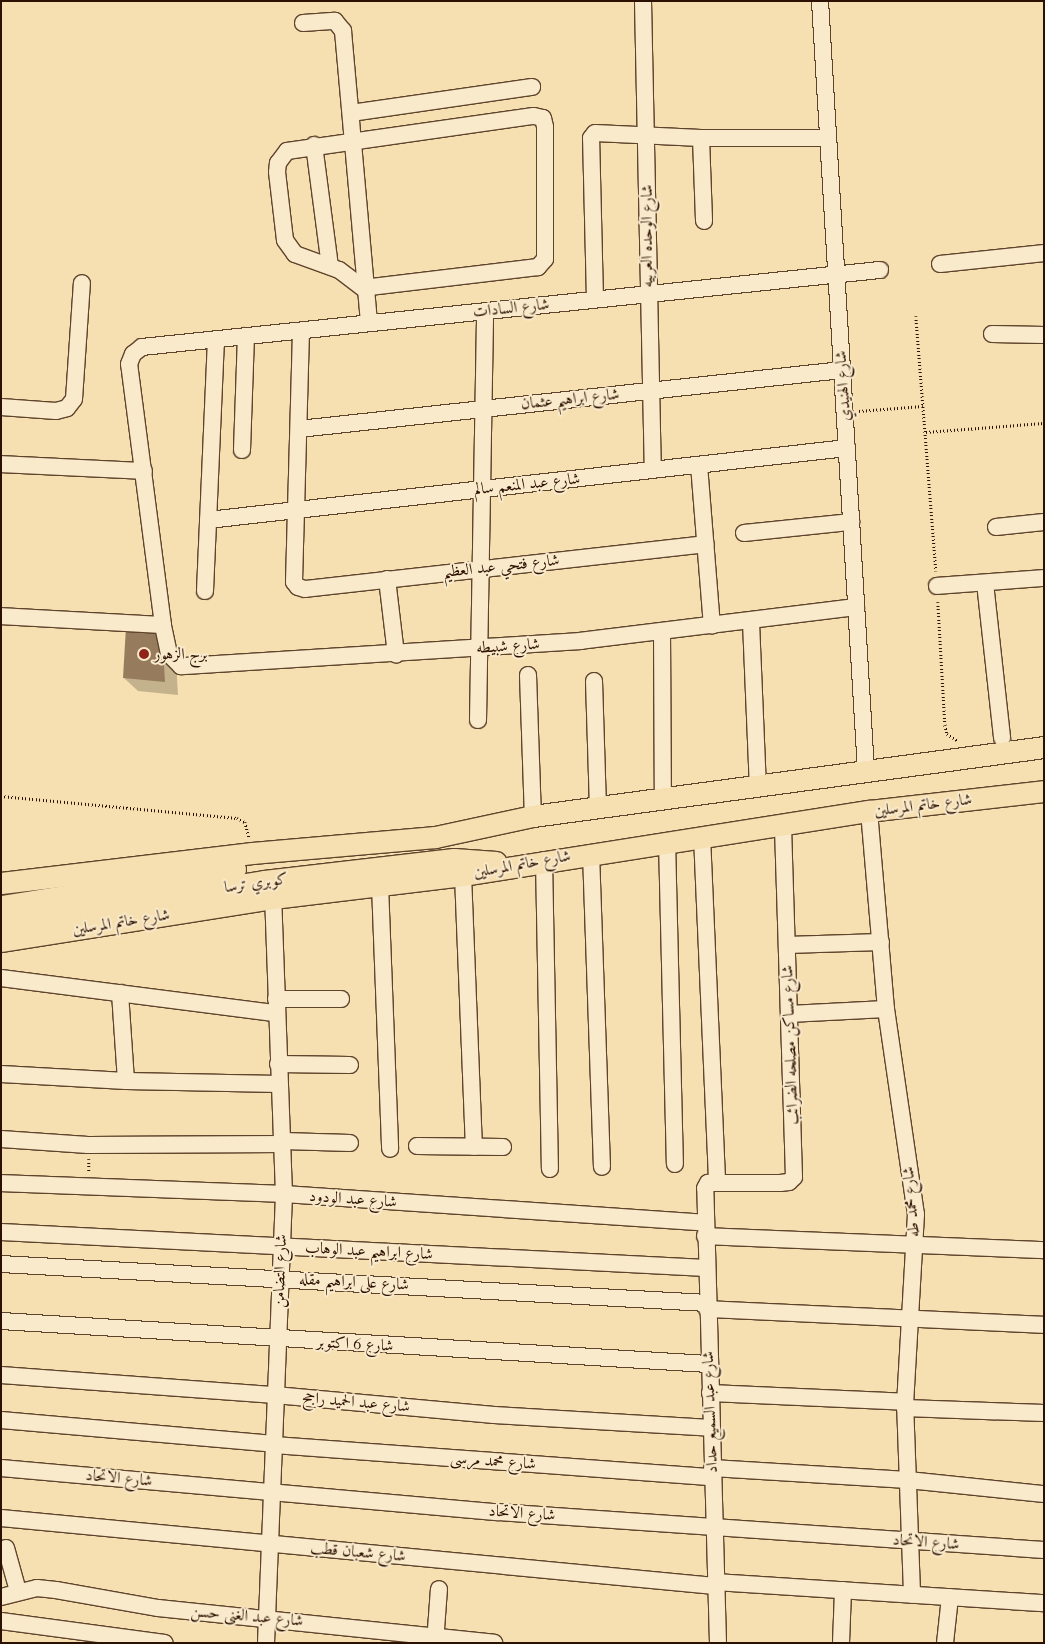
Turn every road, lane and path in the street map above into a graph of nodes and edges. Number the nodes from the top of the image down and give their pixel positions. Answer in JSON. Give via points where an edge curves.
{"nodes":[{"id":1,"x":643,"y":1,"type":"edge"},
{"id":2,"x":820,"y":1,"type":"edge"},
{"id":3,"x":303,"y":23,"type":"dead end"},
{"id":4,"x":532,"y":87,"type":"dead end"},
{"id":5,"x":351,"y":113,"type":"junction"},
{"id":6,"x":647,"y":136,"type":"junction"},
{"id":7,"x":700,"y":138,"type":"junction"},
{"id":8,"x":828,"y":138,"type":"junction"},
{"id":9,"x":354,"y":140,"type":"junction"},
{"id":10,"x":314,"y":145,"type":"junction"},
{"id":11,"x":704,"y":220,"type":"dead end"},
{"id":12,"x":1044,"y":253,"type":"edge"},
{"id":13,"x":940,"y":264,"type":"dead end"},
{"id":14,"x":330,"y":266,"type":"junction"},
{"id":15,"x":880,"y":270,"type":"dead end"},
{"id":16,"x":836,"y":274,"type":"junction"},
{"id":17,"x":82,"y":283,"type":"dead end"},
{"id":18,"x":366,"y":288,"type":"junction"},
{"id":19,"x":647,"y":294,"type":"junction"},
{"id":20,"x":595,"y":299,"type":"junction"},
{"id":21,"x":485,"y":311,"type":"junction"},
{"id":22,"x":916,"y":316,"type":"dead end"},
{"id":23,"x":370,"y":323,"type":"junction"},
{"id":24,"x":300,"y":331,"type":"junction"},
{"id":25,"x":992,"y":334,"type":"dead end"},
{"id":26,"x":1044,"y":335,"type":"edge"},
{"id":27,"x":246,"y":336,"type":"junction"},
{"id":28,"x":216,"y":339,"type":"junction"},
{"id":29,"x":842,"y":370,"type":"junction"},
{"id":30,"x":650,"y":391,"type":"junction"},
{"id":31,"x":923,"y":406,"type":"junction"},
{"id":32,"x":1,"y":407,"type":"edge"},
{"id":33,"x":485,"y":409,"type":"junction"},
{"id":34,"x":845,"y":412,"type":"junction"},
{"id":35,"x":1044,"y":423,"type":"edge"},
{"id":36,"x":299,"y":429,"type":"junction"},
{"id":37,"x":926,"y":432,"type":"junction"},
{"id":38,"x":847,"y":448,"type":"junction"},
{"id":39,"x":242,"y":450,"type":"dead end"},
{"id":40,"x":1,"y":464,"type":"edge"},
{"id":41,"x":699,"y":465,"type":"junction"},
{"id":42,"x":653,"y":470,"type":"junction"},
{"id":43,"x":144,"y":471,"type":"junction"},
{"id":44,"x":484,"y":489,"type":"junction"},
{"id":45,"x":297,"y":510,"type":"junction"},
{"id":46,"x":208,"y":520,"type":"junction"},
{"id":47,"x":852,"y":522,"type":"junction"},
{"id":48,"x":1044,"y":522,"type":"edge"},
{"id":49,"x":996,"y":527,"type":"dead end"},
{"id":50,"x":744,"y":533,"type":"dead end"},
{"id":51,"x":705,"y":544,"type":"junction"},
{"id":52,"x":482,"y":569,"type":"junction"},
{"id":53,"x":1044,"y":578,"type":"edge"},
{"id":54,"x":387,"y":579,"type":"junction"},
{"id":55,"x":985,"y":583,"type":"junction"},
{"id":56,"x":937,"y":586,"type":"junction"},
{"id":57,"x":204,"y":591,"type":"dead end"},
{"id":58,"x":856,"y":607,"type":"junction"},
{"id":59,"x":1,"y":616,"type":"edge"},
{"id":60,"x":751,"y":622,"type":"junction"},
{"id":61,"x":712,"y":625,"type":"junction"},
{"id":62,"x":163,"y":626,"type":"junction"},
{"id":63,"x":662,"y":631,"type":"junction"},
{"id":64,"x":480,"y":648,"type":"junction"},
{"id":65,"x":396,"y":654,"type":"junction"},
{"id":66,"x":528,"y":675,"type":"dead end"},
{"id":67,"x":594,"y":682,"type":"dead end"},
{"id":68,"x":478,"y":720,"type":"dead end"},
{"id":69,"x":1002,"y":738,"type":"dead end"},
{"id":70,"x":965,"y":740,"type":"dead end"},
{"id":71,"x":1044,"y":747,"type":"edge"},
{"id":72,"x":866,"y":771,"type":"junction"},
{"id":73,"x":758,"y":786,"type":"junction"},
{"id":74,"x":1044,"y":791,"type":"edge"},
{"id":75,"x":1,"y":796,"type":"edge"},
{"id":76,"x":663,"y":798,"type":"junction"},
{"id":77,"x":598,"y":807,"type":"junction"},
{"id":78,"x":869,"y":811,"type":"junction"},
{"id":79,"x":533,"y":816,"type":"junction"},
{"id":80,"x":784,"y":824,"type":"junction"},
{"id":81,"x":702,"y":836,"type":"junction"},
{"id":82,"x":435,"y":837,"type":"junction"},
{"id":83,"x":667,"y":841,"type":"junction"},
{"id":84,"x":252,"y":853,"type":"junction"},
{"id":85,"x":591,"y":853,"type":"junction"},
{"id":86,"x":544,"y":860,"type":"junction"},
{"id":87,"x":511,"y":866,"type":"junction"},
{"id":88,"x":463,"y":875,"type":"junction"},
{"id":89,"x":1,"y":884,"type":"edge"},
{"id":90,"x":380,"y":885,"type":"junction"},
{"id":91,"x":273,"y":898,"type":"junction"},
{"id":92,"x":1,"y":906,"type":"edge"},
{"id":93,"x":1,"y":924,"type":"edge"},
{"id":94,"x":1,"y":941,"type":"edge"},
{"id":95,"x":881,"y":942,"type":"junction"},
{"id":96,"x":787,"y":946,"type":"junction"},
{"id":97,"x":1,"y":978,"type":"edge"},
{"id":98,"x":120,"y":993,"type":"junction"},
{"id":99,"x":341,"y":999,"type":"dead end"},
{"id":100,"x":276,"y":1006,"type":"junction"},
{"id":101,"x":886,"y":1009,"type":"junction"},
{"id":102,"x":789,"y":1014,"type":"junction"},
{"id":103,"x":278,"y":1064,"type":"junction"},
{"id":104,"x":350,"y":1065,"type":"dead end"},
{"id":105,"x":1,"y":1074,"type":"edge"},
{"id":106,"x":126,"y":1081,"type":"junction"},
{"id":107,"x":279,"y":1084,"type":"junction"},
{"id":108,"x":1,"y":1139,"type":"edge"},
{"id":109,"x":284,"y":1143,"type":"junction"},
{"id":110,"x":350,"y":1143,"type":"dead end"},
{"id":111,"x":88,"y":1145,"type":"junction"},
{"id":112,"x":418,"y":1146,"type":"dead end"},
{"id":113,"x":474,"y":1147,"type":"junction"},
{"id":114,"x":503,"y":1147,"type":"dead end"},
{"id":115,"x":390,"y":1150,"type":"dead end"},
{"id":116,"x":675,"y":1164,"type":"dead end"},
{"id":117,"x":602,"y":1167,"type":"dead end"},
{"id":118,"x":550,"y":1169,"type":"dead end"},
{"id":119,"x":1,"y":1183,"type":"edge"},
{"id":120,"x":712,"y":1183,"type":"junction"},
{"id":121,"x":90,"y":1186,"type":"junction"},
{"id":122,"x":284,"y":1194,"type":"junction"},
{"id":123,"x":705,"y":1229,"type":"junction"},
{"id":124,"x":1,"y":1232,"type":"edge"},
{"id":125,"x":915,"y":1242,"type":"junction"},
{"id":126,"x":281,"y":1246,"type":"junction"},
{"id":127,"x":1044,"y":1250,"type":"edge"},
{"id":128,"x":1,"y":1264,"type":"edge"},
{"id":129,"x":706,"y":1268,"type":"junction"},
{"id":130,"x":280,"y":1278,"type":"junction"},
{"id":131,"x":707,"y":1306,"type":"junction"},
{"id":132,"x":908,"y":1318,"type":"junction"},
{"id":133,"x":1,"y":1321,"type":"edge"},
{"id":134,"x":1044,"y":1324,"type":"edge"},
{"id":135,"x":277,"y":1340,"type":"junction"},
{"id":136,"x":709,"y":1364,"type":"junction"},
{"id":137,"x":1,"y":1375,"type":"edge"},
{"id":138,"x":710,"y":1393,"type":"junction"},
{"id":139,"x":275,"y":1394,"type":"junction"},
{"id":140,"x":905,"y":1405,"type":"junction"},
{"id":141,"x":1044,"y":1413,"type":"edge"},
{"id":142,"x":1,"y":1420,"type":"edge"},
{"id":143,"x":710,"y":1428,"type":"junction"},
{"id":144,"x":274,"y":1445,"type":"junction"},
{"id":145,"x":1,"y":1468,"type":"edge"},
{"id":146,"x":712,"y":1472,"type":"junction"},
{"id":147,"x":908,"y":1480,"type":"junction"},
{"id":148,"x":272,"y":1490,"type":"junction"},
{"id":149,"x":1044,"y":1494,"type":"edge"},
{"id":150,"x":1,"y":1518,"type":"edge"},
{"id":151,"x":714,"y":1525,"type":"junction"},
{"id":152,"x":911,"y":1542,"type":"junction"},
{"id":153,"x":270,"y":1544,"type":"junction"},
{"id":154,"x":6,"y":1548,"type":"dead end"},
{"id":155,"x":1044,"y":1550,"type":"edge"},
{"id":156,"x":715,"y":1584,"type":"junction"},
{"id":157,"x":439,"y":1589,"type":"dead end"},
{"id":158,"x":843,"y":1590,"type":"junction"},
{"id":159,"x":18,"y":1591,"type":"junction"},
{"id":160,"x":912,"y":1595,"type":"junction"},
{"id":161,"x":1,"y":1597,"type":"edge"},
{"id":162,"x":950,"y":1597,"type":"junction"},
{"id":163,"x":1044,"y":1603,"type":"edge"},
{"id":164,"x":268,"y":1617,"type":"junction"},
{"id":165,"x":1,"y":1621,"type":"edge"},
{"id":166,"x":435,"y":1640,"type":"edge"},
{"id":167,"x":165,"y":1643,"type":"edge"},
{"id":168,"x":266,"y":1643,"type":"edge"},
{"id":169,"x":494,"y":1643,"type":"edge"},
{"id":170,"x":718,"y":1643,"type":"edge"},
{"id":171,"x":841,"y":1643,"type":"edge"},
{"id":172,"x":946,"y":1643,"type":"edge"}],
"edges":[{"from":1,"to":6,"type":"street","name":"شارع الوحده العربيه"},
{"from":2,"to":8,"type":"street","name":"شارع الهنيدي"},
{"from":3,"to":5,"type":"street","via":[[335,21],[342,27]]},
{"from":4,"to":5,"type":"street"},
{"from":5,"to":9,"type":"street"},
{"from":6,"to":7,"type":"street"},
{"from":6,"to":19,"type":"street","name":"شارع الوحده العربيه"},
{"from":6,"to":20,"type":"street","via":[[595,133],[591,138]]},
{"from":7,"to":8,"type":"street"},
{"from":7,"to":11,"type":"street"},
{"from":8,"to":16,"type":"street","name":"شارع الهنيدي"},
{"from":9,"to":10,"type":"street"},
{"from":9,"to":18,"type":"street"},
{"from":9,"to":18,"type":"street","via":[[534,116],[545,122],[545,254],[542,264],[533,268]]},
{"from":10,"to":14,"type":"street"},
{"from":10,"to":14,"type":"street","via":[[287,151],[278,163],[283,233],[296,254]]},
{"from":12,"to":13,"type":"street"},
{"from":14,"to":18,"type":"street"},
{"from":15,"to":16,"type":"street","name":"شارع السادات"},
{"from":16,"to":19,"type":"street","name":"شارع السادات"},
{"from":16,"to":29,"type":"street","name":"شارع الهنيدي"},
{"from":17,"to":32,"type":"street","via":[[74,399],[67,408],[56,411]]},
{"from":18,"to":23,"type":"street"},
{"from":19,"to":20,"type":"street","name":"شارع السادات"},
{"from":19,"to":30,"type":"street","name":"شارع الوحده العربيه"},
{"from":20,"to":21,"type":"street","name":"شارع السادات"},
{"from":21,"to":23,"type":"street","name":"شارع السادات"},
{"from":21,"to":33,"type":"street"},
{"from":22,"to":31,"type":"path"},
{"from":23,"to":24,"type":"street","name":"شارع السادات"},
{"from":24,"to":27,"type":"street","name":"شارع السادات"},
{"from":24,"to":36,"type":"street"},
{"from":25,"to":26,"type":"street"},
{"from":27,"to":28,"type":"street","name":"شارع السادات"},
{"from":27,"to":39,"type":"street"},
{"from":28,"to":43,"type":"street","name":"شارع السادات","via":[[142,347],[133,354],[129,364]]},
{"from":28,"to":46,"type":"street"},
{"from":29,"to":30,"type":"street","name":"شارع ابراهيم عثمان"},
{"from":29,"to":34,"type":"street","name":"شارع الهنيدي"},
{"from":30,"to":33,"type":"street","name":"شارع ابراهيم عثمان"},
{"from":30,"to":42,"type":"street","name":"شارع الوحده العربيه"},
{"from":31,"to":34,"type":"path"},
{"from":31,"to":37,"type":"path"},
{"from":33,"to":36,"type":"street","name":"شارع ابراهيم عثمان"},
{"from":33,"to":44,"type":"street"},
{"from":34,"to":38,"type":"street","name":"شارع الهنيدي"},
{"from":35,"to":37,"type":"path"},
{"from":36,"to":45,"type":"street"},
{"from":37,"to":56,"type":"path"},
{"from":38,"to":41,"type":"street","name":"شارع عبد المنعم سالم"},
{"from":38,"to":47,"type":"street","name":"شارع الهنيدي"},
{"from":40,"to":43,"type":"street"},
{"from":41,"to":42,"type":"street","name":"شارع عبد المنعم سالم"},
{"from":41,"to":51,"type":"street"},
{"from":42,"to":44,"type":"street","name":"شارع عبد المنعم سالم"},
{"from":43,"to":62,"type":"street"},
{"from":44,"to":45,"type":"street","name":"شارع عبد المنعم سالم"},
{"from":44,"to":52,"type":"street"},
{"from":45,"to":46,"type":"street","name":"شارع عبد المنعم سالم"},
{"from":45,"to":54,"type":"street","name":"شارع فتحي عبد العظيم","via":[[294,582],[298,587],[305,589]]},
{"from":46,"to":57,"type":"street"},
{"from":47,"to":50,"type":"street"},
{"from":47,"to":58,"type":"street","name":"شارع الهنيدي"},
{"from":48,"to":49,"type":"street"},
{"from":51,"to":52,"type":"street","name":"شارع فتحي عبد العظيم"},
{"from":51,"to":61,"type":"street"},
{"from":52,"to":54,"type":"street","name":"شارع فتحي عبد العظيم"},
{"from":52,"to":64,"type":"street"},
{"from":53,"to":55,"type":"street"},
{"from":54,"to":65,"type":"street"},
{"from":55,"to":56,"type":"street"},
{"from":55,"to":69,"type":"street"},
{"from":56,"to":70,"type":"path","via":[[947,734]]},
{"from":58,"to":60,"type":"street","name":"شارع شبيطه"},
{"from":58,"to":72,"type":"street","name":"شارع الهنيدي"},
{"from":59,"to":62,"type":"street"},
{"from":60,"to":61,"type":"street","name":"شارع شبيطه"},
{"from":60,"to":73,"type":"street"},
{"from":61,"to":63,"type":"street","name":"شارع شبيطه"},
{"from":62,"to":65,"type":"street","name":"شارع شبيطه","via":[[172,660],[186,667]]},
{"from":63,"to":64,"type":"street","name":"شارع شبيطه"},
{"from":63,"to":76,"type":"street"},
{"from":64,"to":65,"type":"street","name":"شارع شبيطه"},
{"from":64,"to":68,"type":"street"},
{"from":66,"to":79,"type":"street"},
{"from":67,"to":77,"type":"street"},
{"from":71,"to":72,"type":"main road"},
{"from":72,"to":73,"type":"main road"},
{"from":73,"to":76,"type":"main road"},
{"from":74,"to":78,"type":"main road","name":"شارع خاتم المرسلين"},
{"from":75,"to":84,"type":"path","via":[[237,818],[247,826]]},
{"from":76,"to":77,"type":"main road"},
{"from":77,"to":79,"type":"main road"},
{"from":78,"to":80,"type":"main road","name":"شارع خاتم المرسلين"},
{"from":78,"to":95,"type":"street","name":"شارع محمد طه"},
{"from":79,"to":82,"type":"main road"},
{"from":80,"to":81,"type":"main road","name":"شارع خاتم المرسلين"},
{"from":80,"to":96,"type":"street","name":"شارع مساكن مصلحه الضرائب"},
{"from":81,"to":83,"type":"main road","name":"شارع خاتم المرسلين"},
{"from":81,"to":120,"type":"street","name":"شارع عبد السميع حداد"},
{"from":82,"to":84,"type":"main road"},
{"from":82,"to":92,"type":"main road","name":"كوبري ترسا"},
{"from":83,"to":85,"type":"main road","name":"شارع خاتم المرسلين"},
{"from":83,"to":116,"type":"street"},
{"from":84,"to":89,"type":"main road"},
{"from":85,"to":86,"type":"main road","name":"شارع خاتم المرسلين"},
{"from":85,"to":117,"type":"street"},
{"from":86,"to":87,"type":"main road","name":"شارع خاتم المرسلين"},
{"from":86,"to":118,"type":"street"},
{"from":87,"to":88,"type":"main road","name":"شارع خاتم المرسلين"},
{"from":87,"to":93,"type":"main road","name":"كوبري ترسا","via":[[483,860],[454,859],[264,881]]},
{"from":88,"to":90,"type":"main road","name":"شارع خاتم المرسلين"},
{"from":88,"to":113,"type":"street"},
{"from":90,"to":91,"type":"main road","name":"شارع خاتم المرسلين"},
{"from":90,"to":115,"type":"street"},
{"from":91,"to":94,"type":"main road","name":"شارع خاتم المرسلين"},
{"from":91,"to":100,"type":"street","name":"شارع التضامن"},
{"from":95,"to":96,"type":"street"},
{"from":95,"to":101,"type":"street","name":"شارع محمد طه"},
{"from":96,"to":102,"type":"street","name":"شارع مساكن مصلحه الضرائب"},
{"from":97,"to":98,"type":"street"},
{"from":98,"to":100,"type":"street"},
{"from":98,"to":106,"type":"street"},
{"from":99,"to":100,"type":"street"},
{"from":100,"to":103,"type":"street","name":"شارع التضامن"},
{"from":101,"to":102,"type":"street"},
{"from":101,"to":125,"type":"street","name":"شارع محمد طه","via":[[916,1214]]},
{"from":102,"to":120,"type":"street","name":"شارع مساكن مصلحه الضرائب","via":[[794,1178],[780,1183]]},
{"from":103,"to":104,"type":"street"},
{"from":103,"to":107,"type":"street","name":"شارع التضامن"},
{"from":105,"to":106,"type":"street"},
{"from":106,"to":107,"type":"street"},
{"from":107,"to":109,"type":"street","name":"شارع التضامن"},
{"from":108,"to":111,"type":"street"},
{"from":109,"to":110,"type":"street"},
{"from":109,"to":111,"type":"street"},
{"from":109,"to":122,"type":"street","name":"شارع التضامن"},
{"from":111,"to":121,"type":"path"},
{"from":112,"to":113,"type":"street"},
{"from":113,"to":114,"type":"street"},
{"from":119,"to":121,"type":"street","name":"شارع عبد الودود"},
{"from":120,"to":123,"type":"street","name":"شارع عبد السميع حداد","via":[[705,1188]]},
{"from":121,"to":122,"type":"street","name":"شارع عبد الودود"},
{"from":122,"to":123,"type":"street","name":"شارع عبد الودود"},
{"from":122,"to":126,"type":"street","name":"شارع التضامن"},
{"from":123,"to":125,"type":"street","name":"شارع عبد الودود"},
{"from":123,"to":129,"type":"street","name":"شارع عبد السميع حداد"},
{"from":124,"to":126,"type":"street","name":"شارع ابراهيم عبد الوهاب"},
{"from":125,"to":127,"type":"street","name":"شارع عبد الودود"},
{"from":125,"to":132,"type":"street","name":"شارع محمد طه"},
{"from":126,"to":129,"type":"street","name":"شارع ابراهيم عبد الوهاب"},
{"from":126,"to":130,"type":"street","name":"شارع التضامن"},
{"from":128,"to":130,"type":"street","name":"شارع على ابراهيم مقله"},
{"from":129,"to":131,"type":"street","name":"شارع عبد السميع حداد"},
{"from":130,"to":131,"type":"street","name":"شارع على ابراهيم مقله"},
{"from":130,"to":135,"type":"street","name":"شارع التضامن"},
{"from":131,"to":132,"type":"street","name":"شارع على ابراهيم مقله"},
{"from":131,"to":136,"type":"street","name":"شارع عبد السميع حداد"},
{"from":132,"to":134,"type":"street","name":"شارع على ابراهيم مقله"},
{"from":132,"to":140,"type":"street","name":"شارع محمد طه"},
{"from":133,"to":135,"type":"street","name":"شارع 6 اكتوبر"},
{"from":135,"to":136,"type":"street","name":"شارع 6 اكتوبر"},
{"from":135,"to":139,"type":"street","name":"شارع التضامن"},
{"from":136,"to":138,"type":"street","name":"شارع عبد السميع حداد"},
{"from":137,"to":139,"type":"street","name":"شارع عبد الحميد راجح"},
{"from":138,"to":140,"type":"street"},
{"from":138,"to":143,"type":"street","name":"شارع عبد السميع حداد"},
{"from":139,"to":143,"type":"street","name":"شارع عبد الحميد راجح","via":[[494,1415]]},
{"from":139,"to":144,"type":"street","name":"شارع التضامن"},
{"from":140,"to":141,"type":"street"},
{"from":140,"to":147,"type":"street","name":"شارع محمد طه"},
{"from":142,"to":144,"type":"street","name":"شارع محمد مرسى"},
{"from":143,"to":146,"type":"street","name":"شارع عبد السميع حداد"},
{"from":144,"to":146,"type":"street","name":"شارع محمد مرسى"},
{"from":144,"to":148,"type":"street","name":"شارع التضامن"},
{"from":145,"to":148,"type":"street","name":"شارع الاتحاد"},
{"from":146,"to":147,"type":"street","name":"شارع محمد مرسى"},
{"from":146,"to":151,"type":"street","name":"شارع عبد السميع حداد"},
{"from":147,"to":149,"type":"street","name":"شارع محمد مرسى"},
{"from":147,"to":152,"type":"street","name":"شارع محمد طه"},
{"from":148,"to":151,"type":"street","name":"شارع الاتحاد","via":[[498,1512]]},
{"from":148,"to":153,"type":"street","name":"شارع التضامن"},
{"from":150,"to":153,"type":"street","name":"شارع شعبان قطب"},
{"from":151,"to":152,"type":"street","name":"شارع الاتحاد"},
{"from":151,"to":156,"type":"street","name":"شارع عبد السميع حداد"},
{"from":152,"to":155,"type":"street","name":"شارع الاتحاد"},
{"from":152,"to":160,"type":"street","name":"شارع محمد طه"},
{"from":153,"to":156,"type":"street","name":"شارع شعبان قطب"},
{"from":153,"to":164,"type":"street","name":"شارع التضامن"},
{"from":154,"to":159,"type":"street"},
{"from":156,"to":158,"type":"street","name":"شارع شعبان قطب"},
{"from":156,"to":170,"type":"street","name":"شارع عبد السميع حداد"},
{"from":157,"to":166,"type":"street"},
{"from":158,"to":160,"type":"street","name":"شارع شعبان قطب"},
{"from":158,"to":171,"type":"street"},
{"from":159,"to":161,"type":"street","name":"شارع عبد الغنى حسن"},
{"from":159,"to":164,"type":"street","name":"شارع عبد الغنى حسن","via":[[56,1590],[158,1608]]},
{"from":160,"to":162,"type":"street","name":"شارع شعبان قطب"},
{"from":162,"to":163,"type":"street","name":"شارع شعبان قطب"},
{"from":162,"to":172,"type":"street"},
{"from":164,"to":166,"type":"street","name":"شارع عبد الغنى حسن"},
{"from":164,"to":168,"type":"street","name":"شارع التضامن"},
{"from":165,"to":167,"type":"street"},
{"from":166,"to":169,"type":"street","name":"شارع عبد الغنى حسن"}]}
